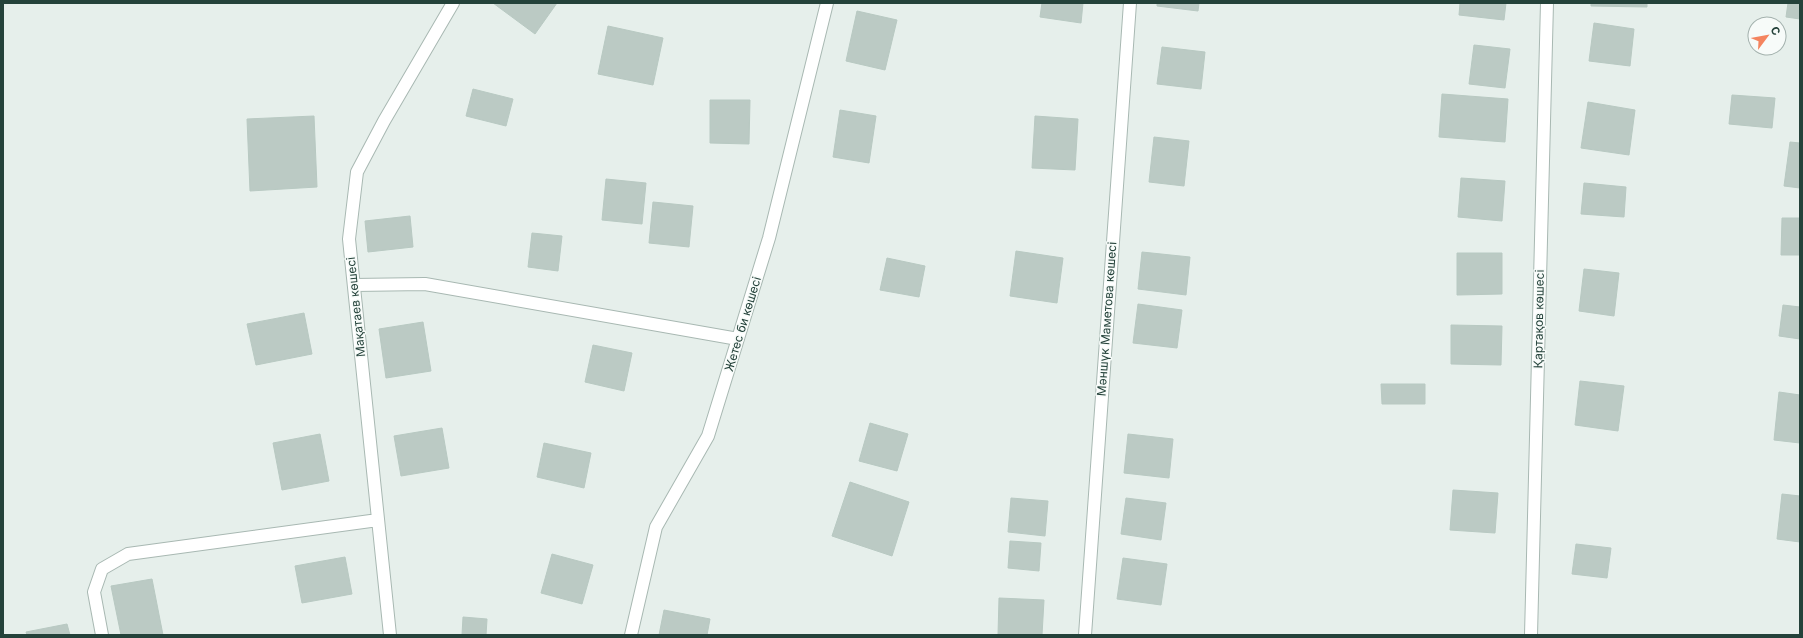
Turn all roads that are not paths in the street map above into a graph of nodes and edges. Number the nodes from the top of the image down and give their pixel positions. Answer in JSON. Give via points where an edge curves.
{"nodes":[{"id":1,"x":453,"y":3,"type":"edge"},
{"id":2,"x":827,"y":3,"type":"edge"},
{"id":3,"x":1130,"y":3,"type":"edge"},
{"id":4,"x":1547,"y":3,"type":"edge"},
{"id":5,"x":354,"y":285,"type":"junction"},
{"id":6,"x":738,"y":340,"type":"junction"},
{"id":7,"x":378,"y":520,"type":"junction"},
{"id":8,"x":102,"y":635,"type":"edge"},
{"id":9,"x":390,"y":635,"type":"edge"},
{"id":10,"x":631,"y":635,"type":"edge"},
{"id":11,"x":1084,"y":635,"type":"edge"},
{"id":12,"x":1531,"y":635,"type":"edge"}],
"edges":[{"from":1,"to":5,"type":"street","name":"Мақатаев көшесі","via":[[357,172],[349,239]]},
{"from":2,"to":6,"type":"street","name":"Жетес би көшесі","via":[[769,238]]},
{"from":3,"to":11,"type":"street","name":"Мәншүк Маметова көшесі"},
{"from":4,"to":12,"type":"street","name":"Қартақов көшесі"},
{"from":5,"to":6,"type":"street","via":[[425,284]]},
{"from":5,"to":7,"type":"street","name":"Мақатаев көшесі"},
{"from":6,"to":10,"type":"street","name":"Жетес би көшесі","via":[[708,436],[656,527]]},
{"from":7,"to":8,"type":"street","via":[[128,554],[102,569],[94,592]]},
{"from":7,"to":9,"type":"street","name":"Мақатаев көшесі"}]}
